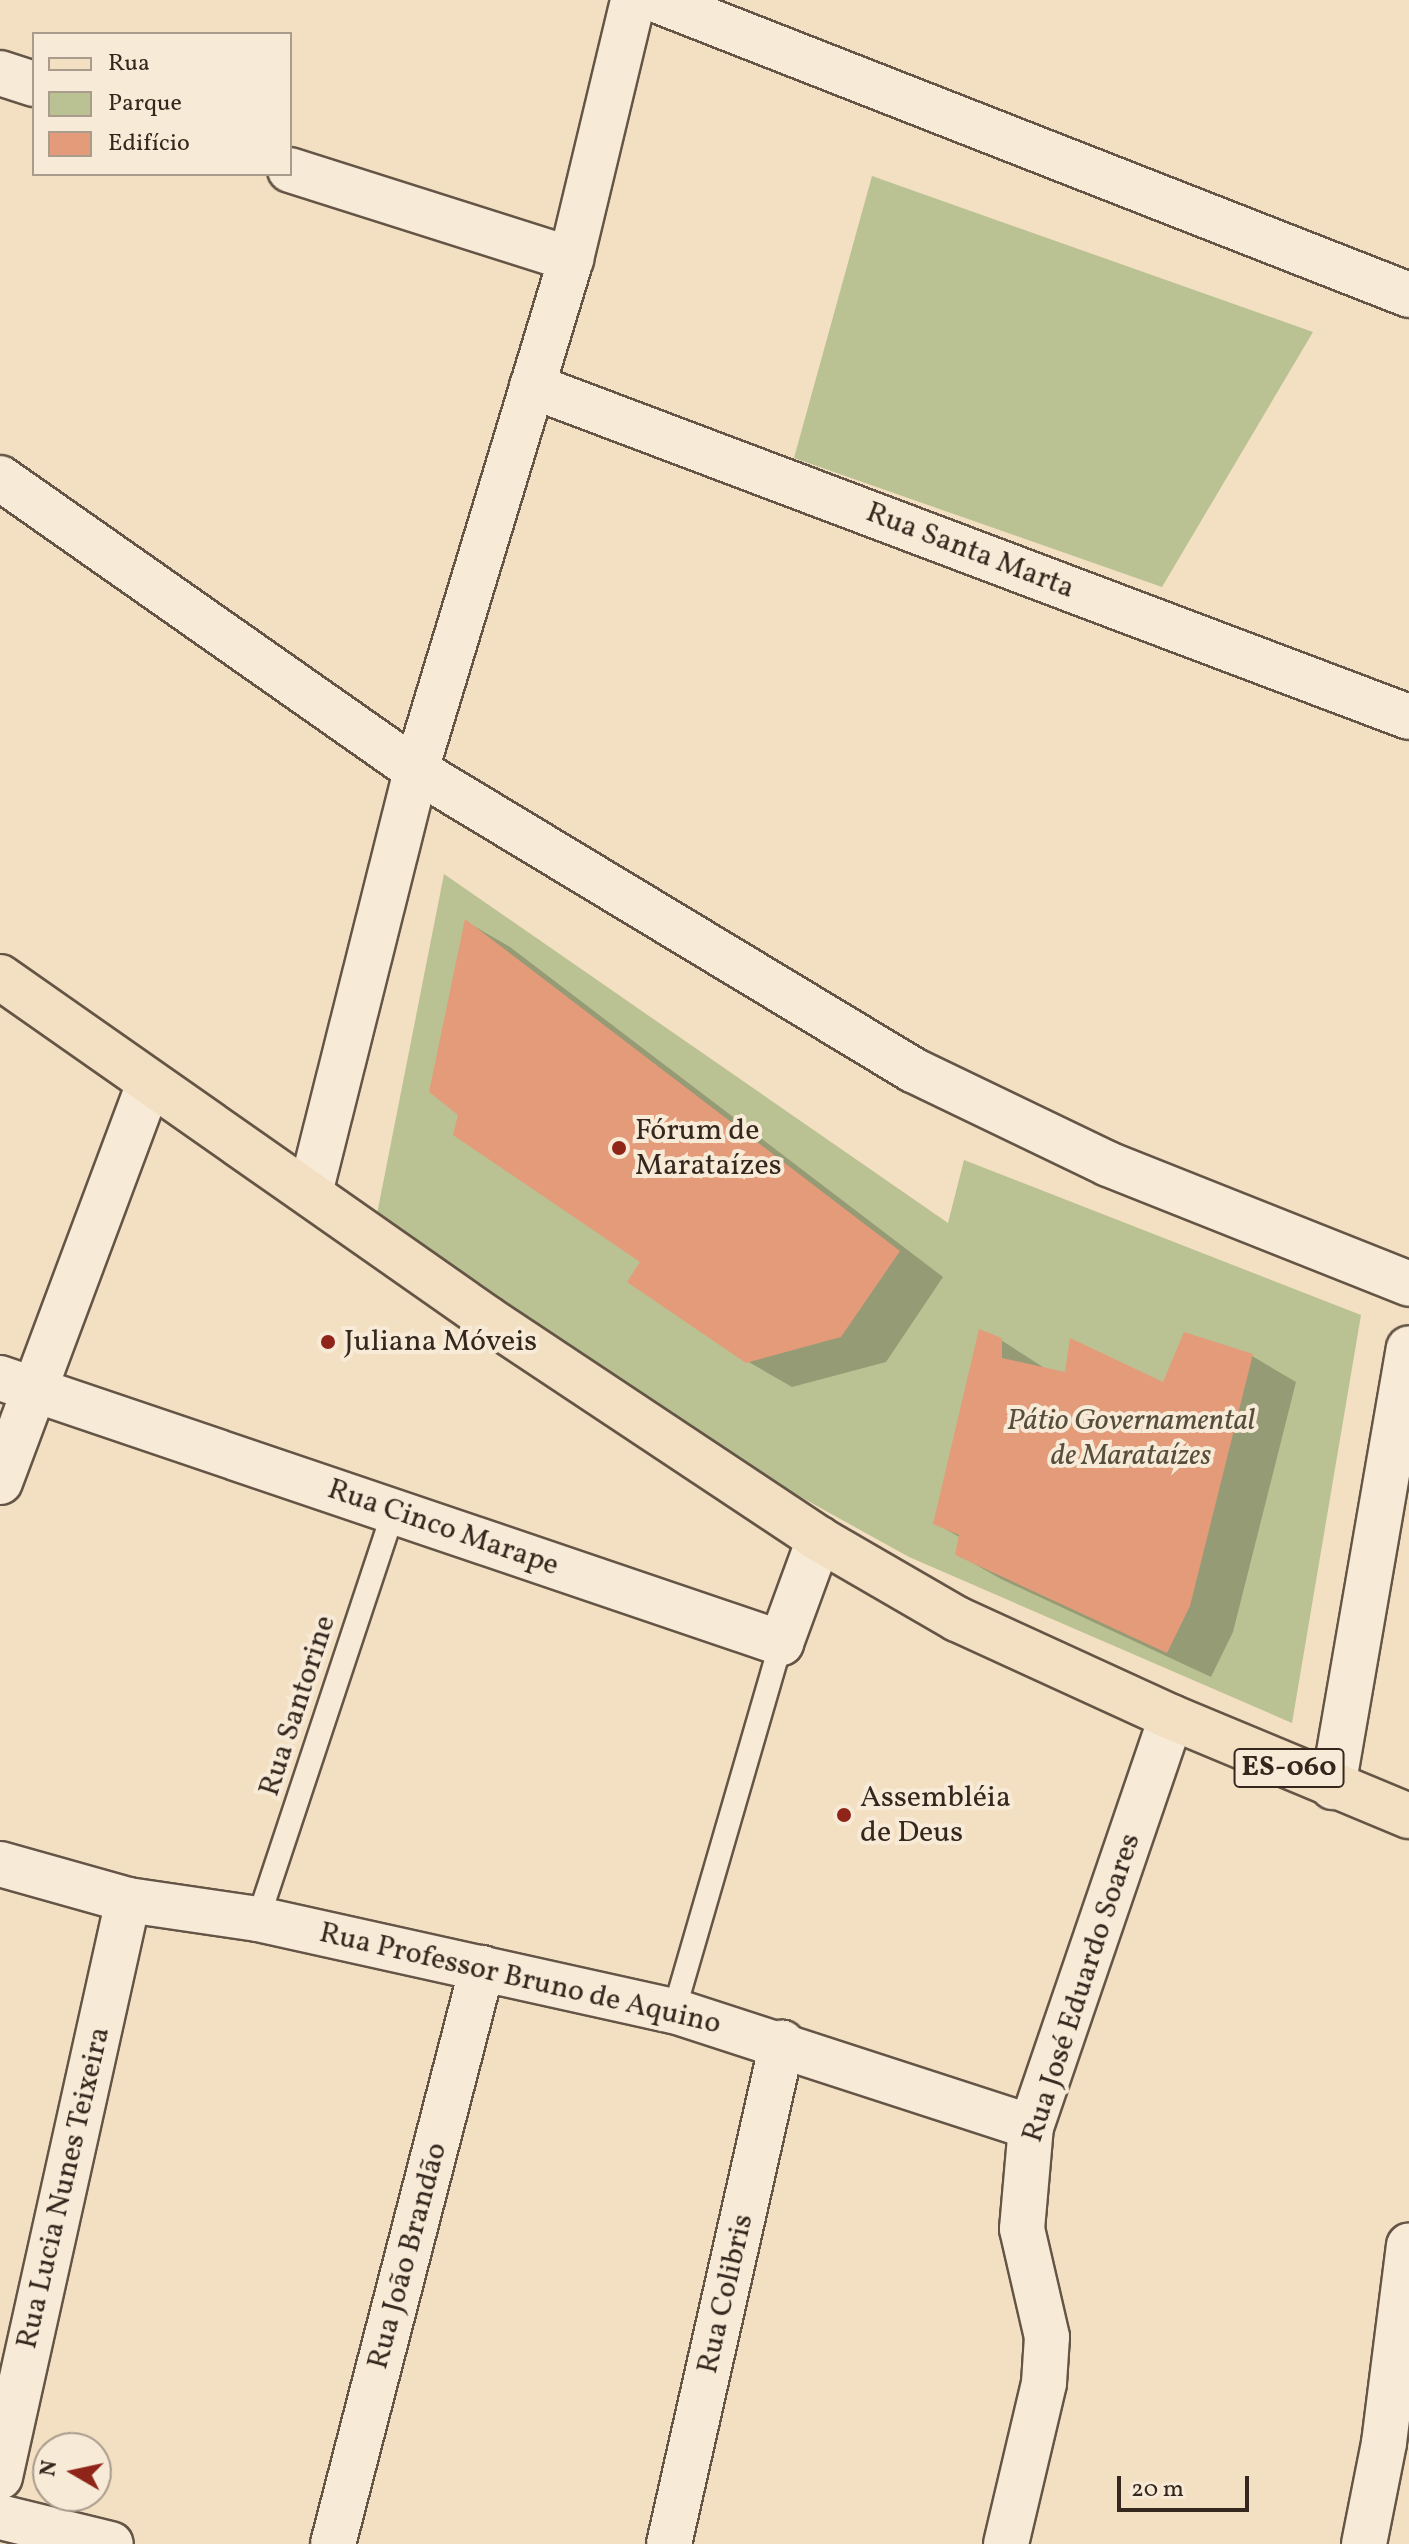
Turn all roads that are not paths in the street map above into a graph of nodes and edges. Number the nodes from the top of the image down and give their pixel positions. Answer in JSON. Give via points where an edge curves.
{"nodes":[{"id":1,"x":633,"y":0,"type":"edge"},
{"id":2,"x":656,"y":0,"type":"edge"},
{"id":3,"x":0,"y":73,"type":"edge"},
{"id":4,"x":32,"y":83,"type":"edge"},
{"id":5,"x":292,"y":171,"type":"edge"},
{"id":6,"x":571,"y":259,"type":"junction"},
{"id":7,"x":1409,"y":295,"type":"edge"},
{"id":8,"x":532,"y":386,"type":"junction"},
{"id":9,"x":0,"y":478,"type":"edge"},
{"id":10,"x":1409,"y":717,"type":"edge"},
{"id":11,"x":416,"y":770,"type":"junction"},
{"id":12,"x":0,"y":977,"type":"edge"},
{"id":13,"x":149,"y":1084,"type":"junction"},
{"id":14,"x":310,"y":1193,"type":"junction"},
{"id":15,"x":1409,"y":1284,"type":"edge"},
{"id":16,"x":1409,"y":1349,"type":"edge"},
{"id":17,"x":15,"y":1385,"type":"edge"},
{"id":18,"x":0,"y":1482,"type":"edge"},
{"id":19,"x":394,"y":1511,"type":"junction"},
{"id":20,"x":819,"y":1539,"type":"junction"},
{"id":21,"x":781,"y":1643,"type":"junction"},
{"id":22,"x":1171,"y":1717,"type":"junction"},
{"id":23,"x":1333,"y":1787,"type":"junction"},
{"id":24,"x":1409,"y":1816,"type":"edge"},
{"id":25,"x":0,"y":1864,"type":"edge"},
{"id":26,"x":128,"y":1900,"type":"junction"},
{"id":27,"x":258,"y":1919,"type":"junction"},
{"id":28,"x":482,"y":1968,"type":"junction"},
{"id":29,"x":674,"y":2011,"type":"junction"},
{"id":30,"x":782,"y":2043,"type":"junction"},
{"id":31,"x":1031,"y":2127,"type":"junction"},
{"id":32,"x":1409,"y":2246,"type":"edge"},
{"id":33,"x":0,"y":2477,"type":"edge"},
{"id":34,"x":0,"y":2517,"type":"edge"},
{"id":35,"x":111,"y":2544,"type":"edge"},
{"id":36,"x":333,"y":2544,"type":"edge"},
{"id":37,"x":669,"y":2544,"type":"edge"},
{"id":38,"x":1006,"y":2544,"type":"edge"},
{"id":39,"x":1364,"y":2544,"type":"edge"}],
"edges":[{"from":1,"to":6,"type":"street"},
{"from":2,"to":7,"type":"street"},
{"from":3,"to":4,"type":"street"},
{"from":5,"to":6,"type":"street"},
{"from":6,"to":8,"type":"street"},
{"from":8,"to":10,"type":"street","name":"Rua Santa Marta"},
{"from":8,"to":11,"type":"street"},
{"from":9,"to":11,"type":"street"},
{"from":11,"to":14,"type":"street"},
{"from":11,"to":15,"type":"street","via":[[941,1085],[1108,1164]]},
{"from":12,"to":13,"type":"main road","number":"ES-060"},
{"from":13,"to":14,"type":"main road","number":"ES-060"},
{"from":13,"to":17,"type":"street"},
{"from":14,"to":20,"type":"main road","number":"ES-060","via":[[488,1319]]},
{"from":16,"to":23,"type":"street"},
{"from":17,"to":18,"type":"street"},
{"from":17,"to":19,"type":"street","name":"Rua Cinco Marape"},
{"from":19,"to":21,"type":"street","name":"Rua Cinco Marape"},
{"from":19,"to":27,"type":"lane","name":"Rua Santorine"},
{"from":20,"to":21,"type":"street"},
{"from":20,"to":22,"type":"main road","number":"ES-060","via":[[957,1619]]},
{"from":21,"to":29,"type":"lane"},
{"from":22,"to":23,"type":"main road","number":"ES-060"},
{"from":22,"to":31,"type":"street","name":"Rua José Eduardo Soares"},
{"from":23,"to":24,"type":"main road","number":"ES-060"},
{"from":25,"to":26,"type":"street","name":"Rua Professor Bruno de Aquino"},
{"from":26,"to":27,"type":"street","name":"Rua Professor Bruno de Aquino"},
{"from":26,"to":33,"type":"street","name":"Rua Lucia Nunes Teixeira"},
{"from":27,"to":28,"type":"street","name":"Rua Professor Bruno de Aquino"},
{"from":28,"to":29,"type":"street","name":"Rua Professor Bruno de Aquino"},
{"from":28,"to":36,"type":"street","name":"Rua João Brandão"},
{"from":29,"to":30,"type":"street","name":"Rua Professor Bruno de Aquino"},
{"from":30,"to":31,"type":"street","name":"Rua Professor Bruno de Aquino"},
{"from":30,"to":37,"type":"street","name":"Rua Colibris"},
{"from":31,"to":38,"type":"street","name":"Rua José Eduardo Soares","via":[[1022,2229],[1047,2337],[1044,2383]]},
{"from":32,"to":39,"type":"street","via":[[1384,2443]]},
{"from":34,"to":35,"type":"street"}]}
